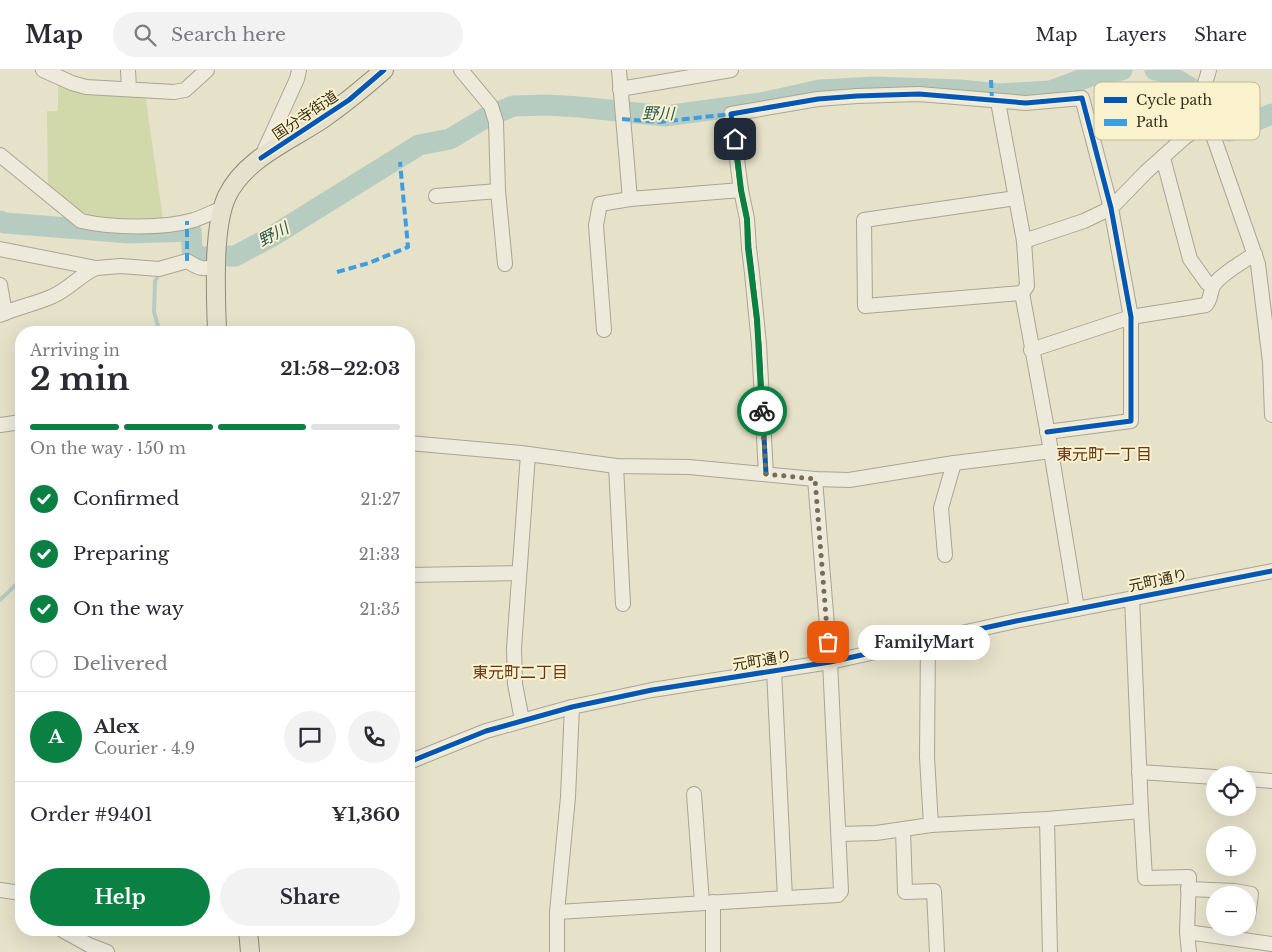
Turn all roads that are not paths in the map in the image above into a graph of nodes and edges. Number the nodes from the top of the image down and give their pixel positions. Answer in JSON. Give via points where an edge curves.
{"nodes":[{"id":1,"x":44,"y":70,"type":"edge"},
{"id":2,"x":128,"y":70,"type":"edge"},
{"id":3,"x":207,"y":70,"type":"edge"},
{"id":4,"x":299,"y":70,"type":"edge"},
{"id":5,"x":384,"y":70,"type":"edge"},
{"id":6,"x":461,"y":70,"type":"edge"},
{"id":7,"x":619,"y":70,"type":"edge"},
{"id":8,"x":731,"y":70,"type":"edge"},
{"id":9,"x":1209,"y":70,"type":"edge"},
{"id":10,"x":1205,"y":82,"type":"edge"},
{"id":11,"x":129,"y":89,"type":"junction"},
{"id":12,"x":620,"y":89,"type":"junction"},
{"id":13,"x":998,"y":102,"type":"junction"},
{"id":14,"x":1182,"y":140,"type":"edge"},
{"id":15,"x":1215,"y":140,"type":"edge"},
{"id":16,"x":0,"y":155,"type":"edge"},
{"id":17,"x":260,"y":158,"type":"junction"},
{"id":18,"x":1163,"y":158,"type":"junction"},
{"id":19,"x":741,"y":190,"type":"junction"},
{"id":20,"x":498,"y":191,"type":"junction"},
{"id":21,"x":436,"y":196,"type":"dead end"},
{"id":22,"x":1016,"y":198,"type":"junction"},
{"id":23,"x":630,"y":199,"type":"junction"},
{"id":24,"x":223,"y":208,"type":"junction"},
{"id":25,"x":1112,"y":208,"type":"junction"},
{"id":26,"x":1024,"y":241,"type":"junction"},
{"id":27,"x":0,"y":249,"type":"edge"},
{"id":28,"x":1255,"y":254,"type":"junction"},
{"id":29,"x":505,"y":264,"type":"dead end"},
{"id":30,"x":217,"y":265,"type":"junction"},
{"id":31,"x":96,"y":268,"type":"junction"},
{"id":32,"x":200,"y":268,"type":"junction"},
{"id":33,"x":0,"y":285,"type":"edge"},
{"id":34,"x":1213,"y":286,"type":"junction"},
{"id":35,"x":1022,"y":293,"type":"junction"},
{"id":36,"x":217,"y":294,"type":"junction"},
{"id":37,"x":2,"y":314,"type":"edge"},
{"id":38,"x":1131,"y":317,"type":"junction"},
{"id":39,"x":218,"y":326,"type":"edge"},
{"id":40,"x":604,"y":330,"type":"dead end"},
{"id":41,"x":1031,"y":350,"type":"junction"},
{"id":42,"x":1272,"y":415,"type":"edge"},
{"id":43,"x":15,"y":423,"type":"edge"},
{"id":44,"x":0,"y":425,"type":"edge"},
{"id":45,"x":1047,"y":432,"type":"junction"},
{"id":46,"x":415,"y":444,"type":"edge"},
{"id":47,"x":1051,"y":451,"type":"junction"},
{"id":48,"x":528,"y":454,"type":"junction"},
{"id":49,"x":954,"y":463,"type":"junction"},
{"id":50,"x":616,"y":466,"type":"junction"},
{"id":51,"x":766,"y":474,"type":"junction"},
{"id":52,"x":815,"y":479,"type":"junction"},
{"id":53,"x":945,"y":555,"type":"dead end"},
{"id":54,"x":1272,"y":571,"type":"edge"},
{"id":55,"x":519,"y":573,"type":"junction"},
{"id":56,"x":415,"y":575,"type":"edge"},
{"id":57,"x":1132,"y":598,"type":"junction"},
{"id":58,"x":623,"y":604,"type":"dead end"},
{"id":59,"x":1078,"y":609,"type":"junction"},
{"id":60,"x":928,"y":640,"type":"junction"},
{"id":61,"x":830,"y":662,"type":"junction"},
{"id":62,"x":774,"y":670,"type":"junction"},
{"id":63,"x":572,"y":707,"type":"junction"},
{"id":64,"x":522,"y":720,"type":"junction"},
{"id":65,"x":415,"y":760,"type":"edge"},
{"id":66,"x":1139,"y":772,"type":"junction"},
{"id":67,"x":1206,"y":776,"type":"edge"},
{"id":68,"x":1256,"y":780,"type":"edge"},
{"id":69,"x":1272,"y":781,"type":"edge"},
{"id":70,"x":694,"y":794,"type":"dead end"},
{"id":71,"x":1141,"y":810,"type":"junction"},
{"id":72,"x":1048,"y":819,"type":"junction"},
{"id":73,"x":931,"y":825,"type":"junction"},
{"id":74,"x":903,"y":830,"type":"junction"},
{"id":75,"x":839,"y":834,"type":"junction"},
{"id":76,"x":1188,"y":889,"type":"junction"},
{"id":77,"x":0,"y":890,"type":"edge"},
{"id":78,"x":1206,"y":890,"type":"edge"},
{"id":79,"x":15,"y":892,"type":"edge"},
{"id":80,"x":785,"y":898,"type":"junction"},
{"id":81,"x":708,"y":903,"type":"junction"},
{"id":82,"x":557,"y":912,"type":"junction"},
{"id":83,"x":1187,"y":932,"type":"junction"},
{"id":84,"x":1206,"y":933,"type":"edge"},
{"id":85,"x":73,"y":936,"type":"edge"},
{"id":86,"x":249,"y":936,"type":"edge"},
{"id":87,"x":1250,"y":936,"type":"edge"},
{"id":88,"x":1272,"y":944,"type":"edge"},
{"id":89,"x":107,"y":952,"type":"edge"},
{"id":90,"x":250,"y":952,"type":"edge"},
{"id":91,"x":557,"y":952,"type":"edge"},
{"id":92,"x":713,"y":952,"type":"edge"},
{"id":93,"x":937,"y":952,"type":"edge"},
{"id":94,"x":1050,"y":952,"type":"edge"},
{"id":95,"x":1189,"y":952,"type":"edge"}],
"edges":[{"from":1,"to":11,"type":"street","via":[[86,87]]},
{"from":2,"to":11,"type":"street"},
{"from":3,"to":11,"type":"street","via":[[185,90]]},
{"from":4,"to":17,"type":"street"},
{"from":5,"to":17,"type":"main road","name":"国分寺街道","via":[[348,100]]},
{"from":6,"to":20,"type":"street","via":[[491,106],[496,122]]},
{"from":7,"to":12,"type":"street"},
{"from":8,"to":12,"type":"street"},
{"from":9,"to":10,"type":"street"},
{"from":12,"to":23,"type":"street"},
{"from":13,"to":19,"type":"street","via":[[919,94],[857,96],[818,99],[731,114]]},
{"from":13,"to":22,"type":"street"},
{"from":13,"to":25,"type":"street","via":[[1082,98]]},
{"from":14,"to":18,"type":"street"},
{"from":15,"to":28,"type":"street"},
{"from":16,"to":24,"type":"street","via":[[81,221],[130,226],[167,224],[192,221]]},
{"from":17,"to":24,"type":"main road","name":"国分寺街道","via":[[233,185]]},
{"from":18,"to":25,"type":"street"},
{"from":18,"to":34,"type":"street","via":[[1190,259],[1207,283]]},
{"from":19,"to":23,"type":"street"},
{"from":19,"to":51,"type":"street","via":[[757,319]]},
{"from":20,"to":21,"type":"street"},
{"from":20,"to":29,"type":"street"},
{"from":22,"to":26,"type":"street"},
{"from":22,"to":35,"type":"street","via":[[864,220],[865,306]]},
{"from":23,"to":40,"type":"street","via":[[600,204],[596,225]]},
{"from":24,"to":30,"type":"main road","name":"国分寺街道","via":[[219,222]]},
{"from":25,"to":26,"type":"street","via":[[1084,222]]},
{"from":25,"to":38,"type":"street"},
{"from":26,"to":35,"type":"street","via":[[1027,286]]},
{"from":27,"to":31,"type":"street"},
{"from":28,"to":34,"type":"street","via":[[1236,265]]},
{"from":28,"to":42,"type":"street","via":[[1270,362]]},
{"from":30,"to":32,"type":"street","via":[[206,270]]},
{"from":30,"to":36,"type":"main road","name":"国分寺街道"},
{"from":31,"to":32,"type":"street","via":[[159,269],[187,261]]},
{"from":31,"to":37,"type":"street","via":[[52,296]]},
{"from":32,"to":36,"type":"street","via":[[208,286]]},
{"from":33,"to":37,"type":"street"},
{"from":34,"to":38,"type":"street","via":[[1206,305]]},
{"from":35,"to":41,"type":"street"},
{"from":36,"to":39,"type":"main road","name":"国分寺街道"},
{"from":38,"to":41,"type":"street"},
{"from":38,"to":45,"type":"street","via":[[1131,422]]},
{"from":41,"to":45,"type":"street"},
{"from":43,"to":44,"type":"street"},
{"from":45,"to":47,"type":"street"},
{"from":46,"to":48,"type":"street"},
{"from":47,"to":49,"type":"street"},
{"from":47,"to":59,"type":"street"},
{"from":48,"to":50,"type":"street"},
{"from":48,"to":55,"type":"street"},
{"from":49,"to":52,"type":"street","via":[[849,480]]},
{"from":49,"to":53,"type":"street","via":[[941,508]]},
{"from":50,"to":51,"type":"street","via":[[689,467]]},
{"from":50,"to":58,"type":"street"},
{"from":51,"to":52,"type":"street"},
{"from":52,"to":61,"type":"street"},
{"from":54,"to":57,"type":"street","name":"元町通り"},
{"from":55,"to":56,"type":"street"},
{"from":55,"to":64,"type":"street","via":[[514,648],[515,684]]},
{"from":57,"to":59,"type":"street","name":"元町通り"},
{"from":57,"to":66,"type":"street"},
{"from":59,"to":60,"type":"street","name":"元町通り"},
{"from":60,"to":61,"type":"street","name":"元町通り"},
{"from":60,"to":73,"type":"street","via":[[927,757]]},
{"from":61,"to":62,"type":"street","name":"元町通り"},
{"from":61,"to":75,"type":"street"},
{"from":62,"to":63,"type":"street","name":"元町通り"},
{"from":62,"to":80,"type":"street"},
{"from":63,"to":64,"type":"street","name":"元町通り"},
{"from":63,"to":82,"type":"street","via":[[568,797]]},
{"from":64,"to":65,"type":"street","name":"元町通り"},
{"from":66,"to":67,"type":"street"},
{"from":66,"to":71,"type":"street"},
{"from":68,"to":69,"type":"street"},
{"from":70,"to":81,"type":"street"},
{"from":71,"to":72,"type":"street"},
{"from":71,"to":76,"type":"street","via":[[1145,878],[1189,877]]},
{"from":72,"to":73,"type":"street"},
{"from":72,"to":94,"type":"street"},
{"from":73,"to":74,"type":"street"},
{"from":74,"to":75,"type":"street"},
{"from":74,"to":93,"type":"street","via":[[905,892],[934,891]]},
{"from":75,"to":80,"type":"street","via":[[841,891],[838,895]]},
{"from":76,"to":78,"type":"street"},
{"from":76,"to":83,"type":"street"},
{"from":77,"to":79,"type":"street"},
{"from":80,"to":81,"type":"street"},
{"from":81,"to":82,"type":"street"},
{"from":81,"to":92,"type":"street"},
{"from":82,"to":91,"type":"street"},
{"from":83,"to":84,"type":"street"},
{"from":83,"to":95,"type":"street"},
{"from":85,"to":89,"type":"street"},
{"from":86,"to":90,"type":"main road"},
{"from":87,"to":88,"type":"street"}]}
